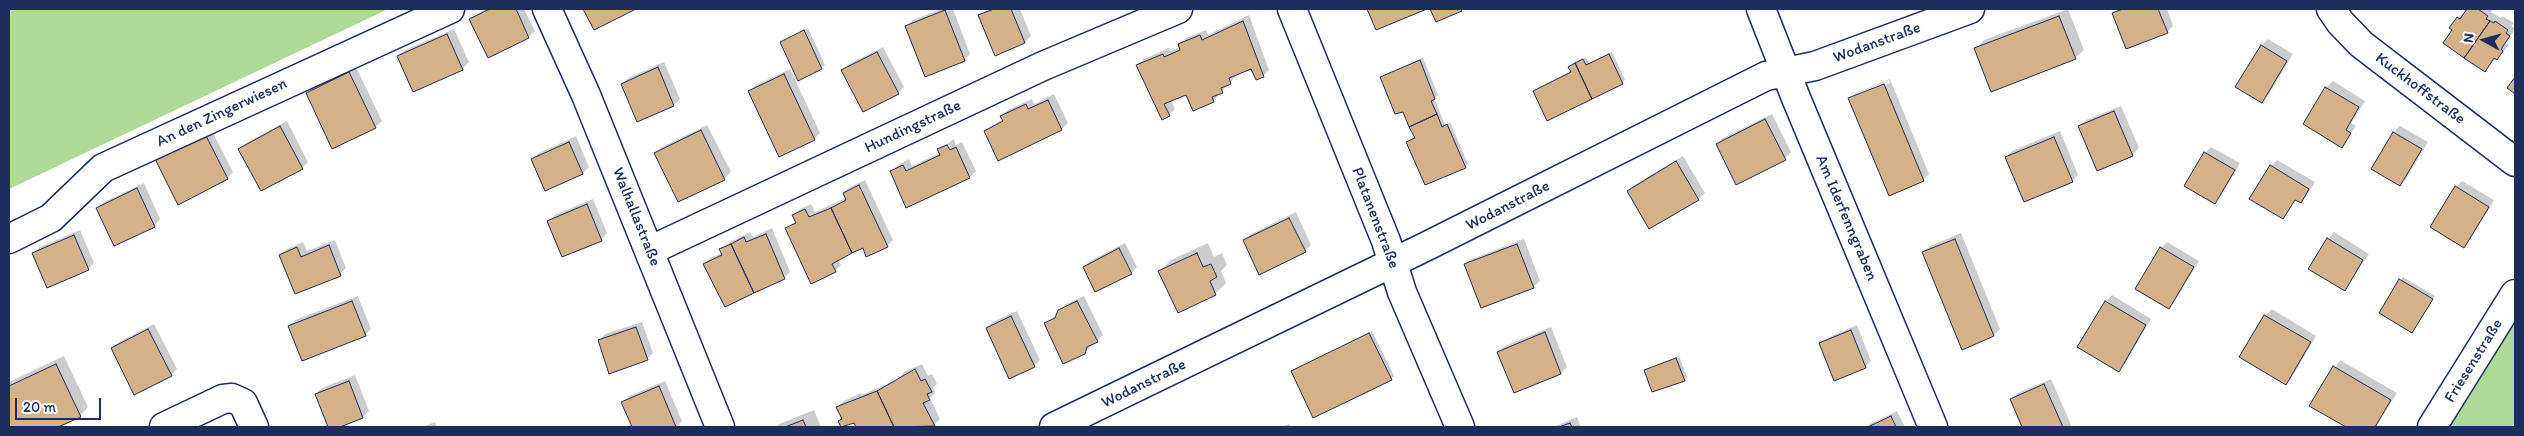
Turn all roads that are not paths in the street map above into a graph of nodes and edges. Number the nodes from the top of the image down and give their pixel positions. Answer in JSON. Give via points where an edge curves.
{"nodes":[{"id":1,"x":450,"y":9,"type":"edge"},
{"id":2,"x":548,"y":9,"type":"edge"},
{"id":3,"x":1178,"y":9,"type":"edge"},
{"id":4,"x":1292,"y":9,"type":"edge"},
{"id":5,"x":1760,"y":9,"type":"edge"},
{"id":6,"x":1970,"y":9,"type":"edge"},
{"id":7,"x":2331,"y":9,"type":"edge"},
{"id":8,"x":1785,"y":73,"type":"junction"},
{"id":9,"x":2515,"y":162,"type":"edge"},
{"id":10,"x":9,"y":239,"type":"edge"},
{"id":11,"x":649,"y":251,"type":"junction"},
{"id":12,"x":1393,"y":263,"type":"junction"},
{"id":13,"x":2515,"y":294,"type":"edge"},
{"id":14,"x":164,"y":427,"type":"edge"},
{"id":15,"x":254,"y":427,"type":"edge"},
{"id":16,"x":720,"y":427,"type":"edge"},
{"id":17,"x":1054,"y":427,"type":"edge"},
{"id":18,"x":1460,"y":427,"type":"edge"},
{"id":19,"x":1933,"y":427,"type":"edge"},
{"id":20,"x":2432,"y":427,"type":"edge"}],
"edges":[{"from":1,"to":10,"type":"street","name":"An den Zingerwiesen","via":[[103,168],[51,218]]},
{"from":2,"to":11,"type":"street","name":"Walhallastraße"},
{"from":3,"to":11,"type":"street","name":"Hundingstraße","via":[[1043,66]]},
{"from":4,"to":12,"type":"street","name":"Platanenstraße"},
{"from":5,"to":8,"type":"street","name":"Am Iderfenngraben"},
{"from":6,"to":8,"type":"street","name":"Wodanstraße","via":[[1815,66]]},
{"from":7,"to":9,"type":"street","name":"Kuckhoffstraße","via":[[2361,44]]},
{"from":8,"to":12,"type":"street","name":"Wodanstraße","via":[[1766,76]]},
{"from":8,"to":19,"type":"street","name":"Am Iderfenngraben"},
{"from":11,"to":16,"type":"street","name":"Walhallastraße"},
{"from":12,"to":17,"type":"street","name":"Wodanstraße"},
{"from":12,"to":18,"type":"street","name":"Platanenstraße","via":[[1402,292]]},
{"from":13,"to":20,"type":"street","name":"Friesenstraße"},
{"from":14,"to":15,"type":"street","via":[[223,399],[236,398],[243,403]]}]}
